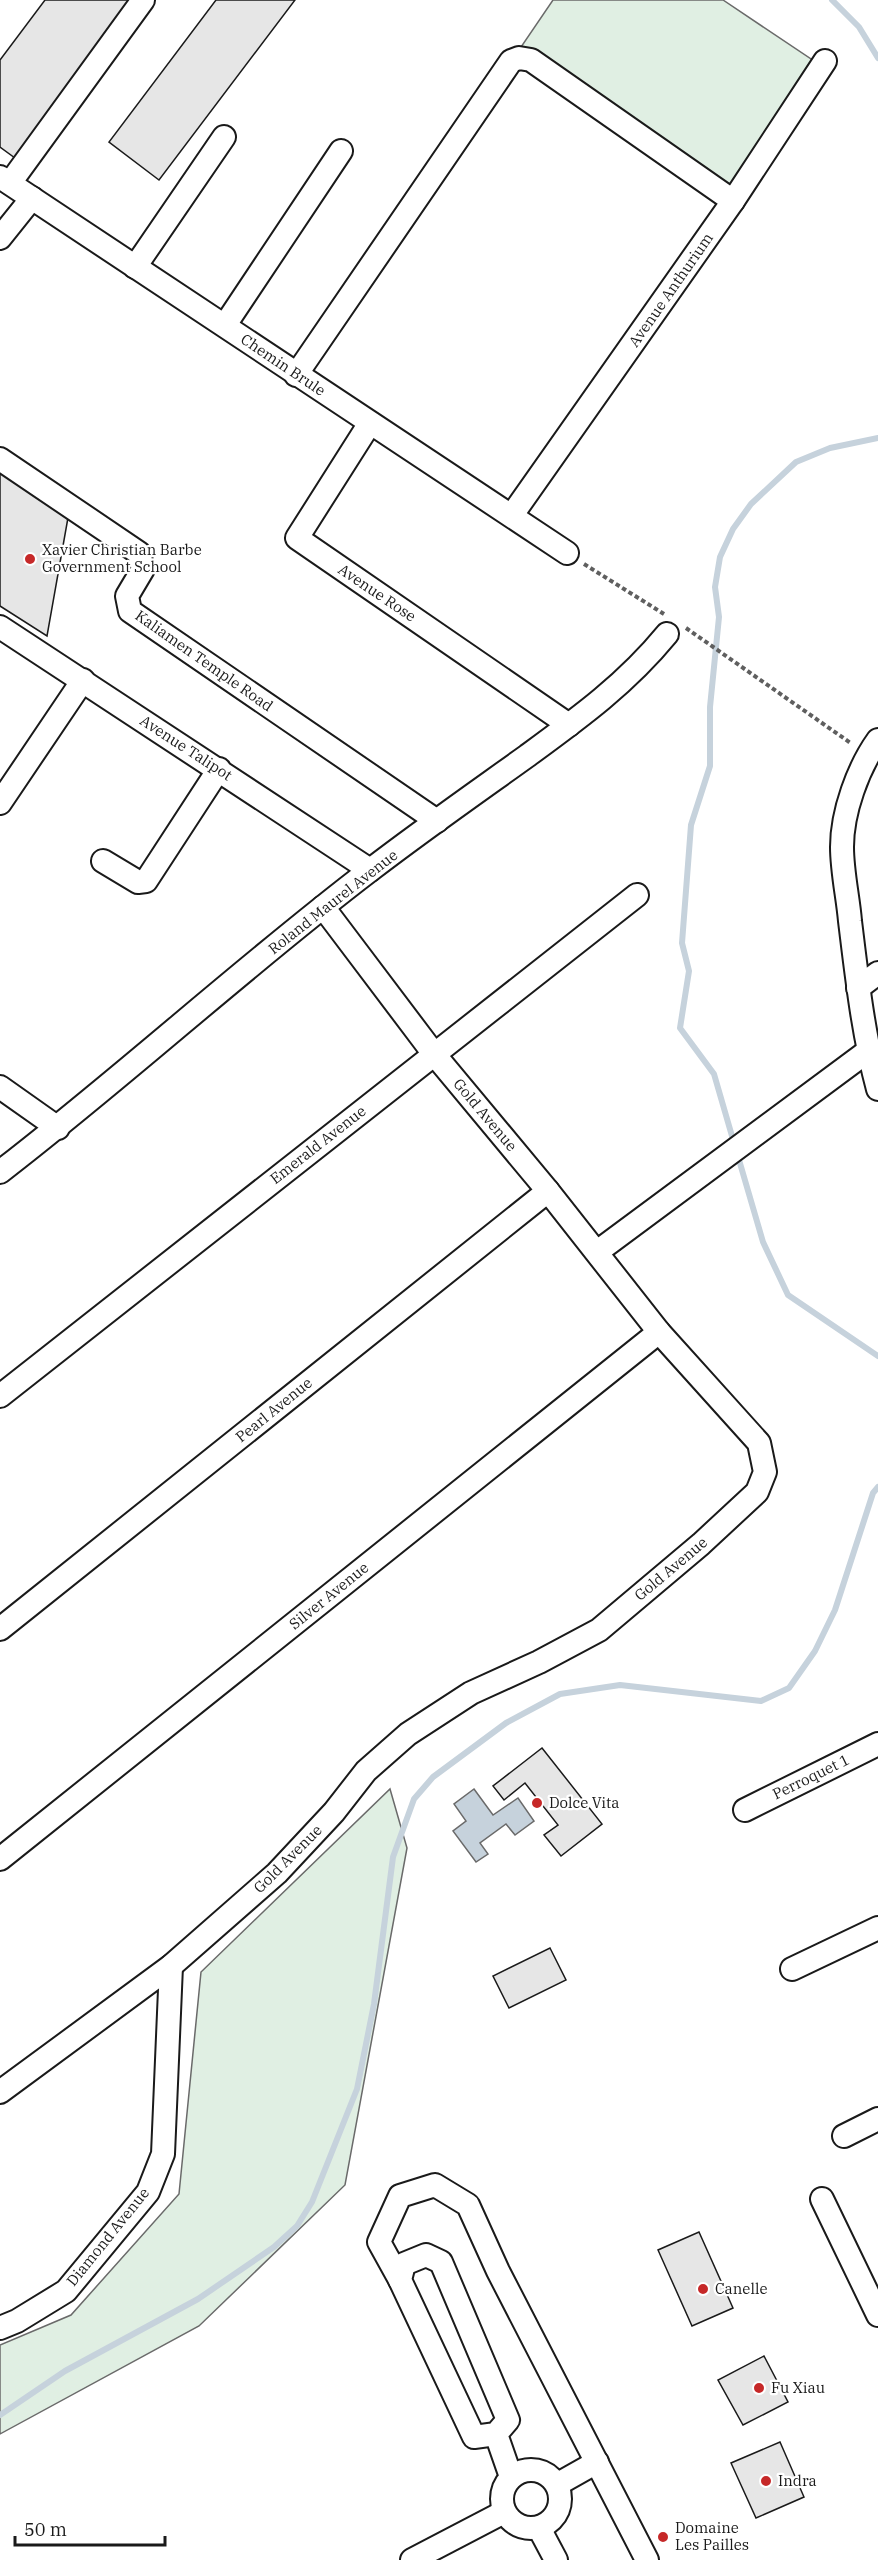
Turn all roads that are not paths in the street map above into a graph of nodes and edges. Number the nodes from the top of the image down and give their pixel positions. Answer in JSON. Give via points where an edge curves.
{"nodes":[{"id":1,"x":143,"y":0,"type":"edge"},
{"id":2,"x":825,"y":61,"type":"dead end"},
{"id":3,"x":224,"y":137,"type":"dead end"},
{"id":4,"x":341,"y":152,"type":"dead end"},
{"id":5,"x":5,"y":180,"type":"edge"},
{"id":6,"x":32,"y":198,"type":"junction"},
{"id":7,"x":733,"y":201,"type":"junction"},
{"id":8,"x":0,"y":238,"type":"edge"},
{"id":9,"x":135,"y":267,"type":"junction"},
{"id":10,"x":225,"y":325,"type":"junction"},
{"id":11,"x":296,"y":375,"type":"junction"},
{"id":12,"x":369,"y":423,"type":"junction"},
{"id":13,"x":0,"y":459,"type":"edge"},
{"id":14,"x":512,"y":515,"type":"junction"},
{"id":15,"x":567,"y":553,"type":"road end"},
{"id":16,"x":672,"y":625,"type":"road end"},
{"id":17,"x":0,"y":627,"type":"edge"},
{"id":18,"x":83,"y":680,"type":"junction"},
{"id":19,"x":569,"y":725,"type":"junction"},
{"id":20,"x":872,"y":747,"type":"edge"},
{"id":21,"x":219,"y":770,"type":"junction"},
{"id":22,"x":3,"y":792,"type":"edge"},
{"id":23,"x":437,"y":821,"type":"junction"},
{"id":24,"x":104,"y":861,"type":"dead end"},
{"id":25,"x":370,"y":870,"type":"junction"},
{"id":26,"x":637,"y":895,"type":"dead end"},
{"id":27,"x":323,"y":907,"type":"junction"},
{"id":28,"x":878,"y":973,"type":"edge"},
{"id":29,"x":858,"y":988,"type":"junction"},
{"id":30,"x":868,"y":1051,"type":"junction"},
{"id":31,"x":434,"y":1054,"type":"junction"},
{"id":32,"x":0,"y":1087,"type":"edge"},
{"id":33,"x":878,"y":1089,"type":"edge"},
{"id":34,"x":58,"y":1128,"type":"junction"},
{"id":35,"x":0,"y":1173,"type":"edge"},
{"id":36,"x":548,"y":1191,"type":"junction"},
{"id":37,"x":597,"y":1252,"type":"junction"},
{"id":38,"x":658,"y":1332,"type":"junction"},
{"id":39,"x":0,"y":1396,"type":"edge"},
{"id":40,"x":0,"y":1629,"type":"edge"},
{"id":41,"x":878,"y":1744,"type":"edge"},
{"id":42,"x":745,"y":1810,"type":"dead end"},
{"id":43,"x":0,"y":1860,"type":"edge"},
{"id":44,"x":878,"y":1928,"type":"edge"},
{"id":45,"x":171,"y":1966,"type":"junction"},
{"id":46,"x":792,"y":1969,"type":"dead end"},
{"id":47,"x":0,"y":2092,"type":"edge"},
{"id":48,"x":878,"y":2119,"type":"edge"},
{"id":49,"x":844,"y":2136,"type":"dead end"},
{"id":50,"x":822,"y":2199,"type":"dead end"},
{"id":51,"x":400,"y":2280,"type":"junction"},
{"id":52,"x":878,"y":2314,"type":"edge"},
{"id":53,"x":0,"y":2328,"type":"edge"},
{"id":54,"x":496,"y":2434,"type":"junction"},
{"id":55,"x":597,"y":2462,"type":"junction"},
{"id":56,"x":511,"y":2477,"type":"junction"},
{"id":57,"x":558,"y":2484,"type":"junction"},
{"id":58,"x":504,"y":2512,"type":"junction"},
{"id":59,"x":539,"y":2528,"type":"junction"},
{"id":60,"x":412,"y":2560,"type":"edge"},
{"id":61,"x":556,"y":2560,"type":"edge"},
{"id":62,"x":647,"y":2560,"type":"edge"}],
"edges":[{"from":1,"to":5,"type":"street"},
{"from":2,"to":7,"type":"street","name":"Avenue Anthurium"},
{"from":3,"to":9,"type":"street"},
{"from":4,"to":10,"type":"street"},
{"from":5,"to":6,"type":"street","name":"Chemin Brule"},
{"from":6,"to":8,"type":"street"},
{"from":6,"to":9,"type":"street","name":"Chemin Brule"},
{"from":7,"to":11,"type":"street","via":[[531,60],[511,61]]},
{"from":7,"to":14,"type":"street","name":"Avenue Anthurium"},
{"from":9,"to":10,"type":"street","name":"Chemin Brule"},
{"from":10,"to":11,"type":"street","name":"Chemin Brule"},
{"from":11,"to":12,"type":"street","name":"Chemin Brule"},
{"from":12,"to":14,"type":"street","name":"Chemin Brule"},
{"from":12,"to":19,"type":"street","name":"Avenue Rose","via":[[297,538]]},
{"from":13,"to":23,"type":"street","name":"Kaliamen Temple Road","via":[[139,553],[143,569],[127,596],[130,611]]},
{"from":14,"to":15,"type":"street","name":"Chemin Brule"},
{"from":16,"to":19,"type":"street","name":"Roland Maurel Avenue","via":[[636,670]]},
{"from":17,"to":18,"type":"street","name":"Avenue Talipot"},
{"from":18,"to":21,"type":"street","name":"Avenue Talipot"},
{"from":18,"to":22,"type":"street"},
{"from":19,"to":23,"type":"street","name":"Roland Maurel Avenue"},
{"from":20,"to":29,"type":"street","via":[[850,797],[842,846]]},
{"from":21,"to":24,"type":"street","via":[[146,881],[138,882]]},
{"from":21,"to":25,"type":"street","name":"Avenue Talipot"},
{"from":23,"to":25,"type":"street","name":"Roland Maurel Avenue"},
{"from":25,"to":27,"type":"street","name":"Roland Maurel Avenue"},
{"from":26,"to":31,"type":"street","name":"Emerald Avenue"},
{"from":27,"to":31,"type":"street","name":"Gold Avenue"},
{"from":27,"to":34,"type":"street","name":"Roland Maurel Avenue"},
{"from":28,"to":29,"type":"street"},
{"from":29,"to":30,"type":"street"},
{"from":30,"to":33,"type":"street"},
{"from":30,"to":37,"type":"street"},
{"from":31,"to":36,"type":"street","name":"Gold Avenue"},
{"from":31,"to":39,"type":"street","name":"Emerald Avenue"},
{"from":32,"to":34,"type":"street"},
{"from":34,"to":35,"type":"street","name":"Roland Maurel Avenue"},
{"from":36,"to":37,"type":"street","name":"Gold Avenue"},
{"from":36,"to":40,"type":"street","name":"Pearl Avenue"},
{"from":37,"to":38,"type":"street","name":"Gold Avenue"},
{"from":38,"to":43,"type":"street","name":"Silver Avenue"},
{"from":38,"to":45,"type":"street","name":"Gold Avenue","via":[[759,1443],[765,1472],[756,1492],[599,1630],[471,1693],[408,1734],[366,1772],[277,1873]]},
{"from":41,"to":42,"type":"street","name":"Perroquet 1"},
{"from":44,"to":46,"type":"street"},
{"from":45,"to":47,"type":"street","name":"Gold Avenue"},
{"from":45,"to":53,"type":"street","name":"Diamond Avenue","via":[[163,2154],[148,2192],[66,2291]]},
{"from":48,"to":49,"type":"street"},
{"from":50,"to":52,"type":"street"},
{"from":51,"to":54,"type":"street","via":[[474,2437]]},
{"from":51,"to":54,"type":"street","via":[[404,2264],[426,2255],[441,2262],[508,2420]]},
{"from":51,"to":55,"type":"street","via":[[379,2242],[400,2196],[435,2185],[468,2205]]},
{"from":54,"to":56,"type":"street"},
{"from":55,"to":57,"type":"street"},
{"from":55,"to":62,"type":"street"},
{"from":56,"to":57,"type":"street","via":[[527,2469],[536,2470],[545,2472]]},
{"from":56,"to":58,"type":"street","via":[[501,2493]]},
{"from":57,"to":59,"type":"street","via":[[561,2502],[554,2519]]},
{"from":58,"to":59,"type":"street","via":[[519,2526]]},
{"from":58,"to":60,"type":"street"},
{"from":59,"to":61,"type":"street"}]}
